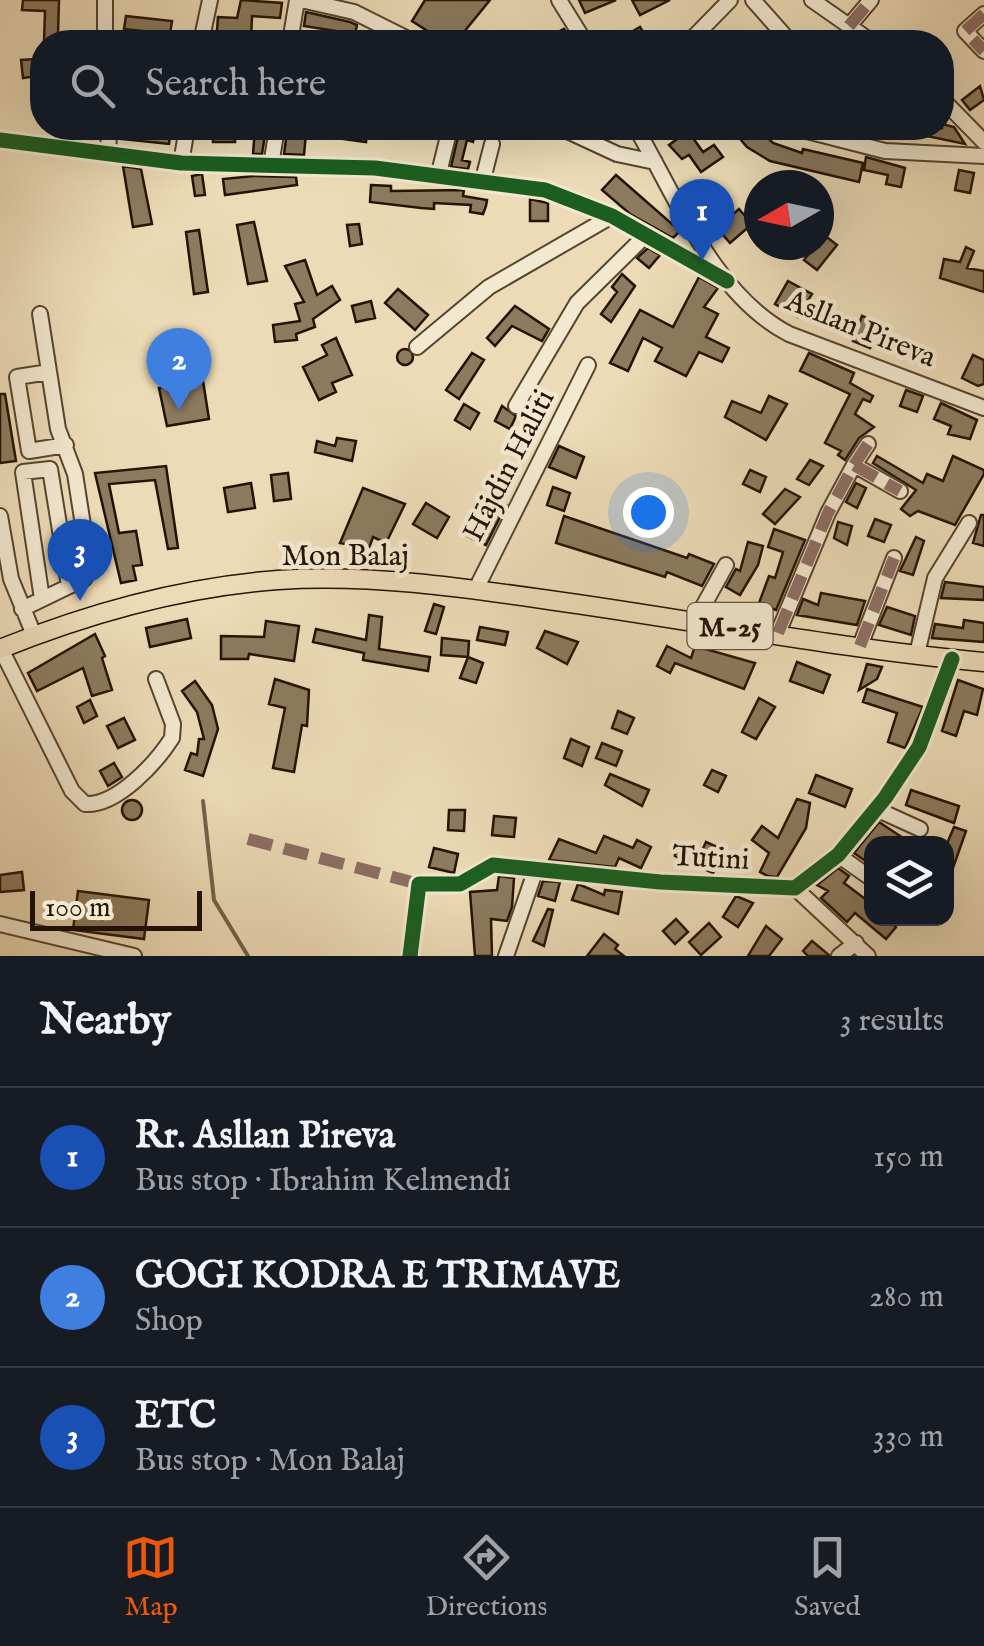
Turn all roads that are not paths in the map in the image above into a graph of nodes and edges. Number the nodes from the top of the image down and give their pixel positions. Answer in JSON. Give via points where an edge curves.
{"nodes":[{"id":1,"x":105,"y":0,"type":"edge"},
{"id":2,"x":210,"y":0,"type":"edge"},
{"id":3,"x":299,"y":0,"type":"edge"},
{"id":4,"x":559,"y":0,"type":"edge"},
{"id":5,"x":730,"y":0,"type":"edge"},
{"id":6,"x":753,"y":0,"type":"edge"},
{"id":7,"x":812,"y":0,"type":"edge"},
{"id":8,"x":871,"y":0,"type":"edge"},
{"id":9,"x":984,"y":14,"type":"edge"},
{"id":10,"x":849,"y":26,"type":"junction"},
{"id":11,"x":105,"y":30,"type":"edge"},
{"id":12,"x":204,"y":30,"type":"edge"},
{"id":13,"x":293,"y":30,"type":"edge"},
{"id":14,"x":390,"y":30,"type":"edge"},
{"id":15,"x":578,"y":30,"type":"edge"},
{"id":16,"x":703,"y":30,"type":"edge"},
{"id":17,"x":780,"y":30,"type":"edge"},
{"id":18,"x":855,"y":30,"type":"edge"},
{"id":19,"x":984,"y":52,"type":"edge"},
{"id":20,"x":954,"y":111,"type":"edge"},
{"id":21,"x":0,"y":140,"type":"edge"},
{"id":22,"x":108,"y":140,"type":"edge"},
{"id":23,"x":185,"y":140,"type":"edge"},
{"id":24,"x":275,"y":140,"type":"edge"},
{"id":25,"x":447,"y":140,"type":"edge"},
{"id":26,"x":587,"y":140,"type":"edge"},
{"id":27,"x":643,"y":140,"type":"edge"},
{"id":28,"x":840,"y":140,"type":"edge"},
{"id":29,"x":984,"y":142,"type":"edge"},
{"id":30,"x":492,"y":144,"type":"dead end"},
{"id":31,"x":108,"y":152,"type":"junction"},
{"id":32,"x":984,"y":156,"type":"edge"},
{"id":33,"x":656,"y":162,"type":"junction"},
{"id":34,"x":182,"y":163,"type":"junction"},
{"id":35,"x":271,"y":165,"type":"junction"},
{"id":36,"x":438,"y":176,"type":"junction"},
{"id":37,"x":482,"y":183,"type":"junction"},
{"id":38,"x":612,"y":216,"type":"junction"},
{"id":39,"x":645,"y":236,"type":"junction"},
{"id":40,"x":727,"y":281,"type":"junction"},
{"id":41,"x":40,"y":314,"type":"dead end"},
{"id":42,"x":417,"y":346,"type":"dead end"},
{"id":43,"x":588,"y":366,"type":"dead end"},
{"id":44,"x":49,"y":372,"type":"junction"},
{"id":45,"x":516,"y":406,"type":"dead end"},
{"id":46,"x":984,"y":408,"type":"edge"},
{"id":47,"x":868,"y":444,"type":"dead end"},
{"id":48,"x":66,"y":445,"type":"junction"},
{"id":49,"x":854,"y":465,"type":"junction"},
{"id":50,"x":900,"y":491,"type":"dead end"},
{"id":51,"x":0,"y":516,"type":"edge"},
{"id":52,"x":969,"y":524,"type":"dead end"},
{"id":53,"x":894,"y":558,"type":"dead end"},
{"id":54,"x":726,"y":565,"type":"dead end"},
{"id":55,"x":69,"y":586,"type":"junction"},
{"id":56,"x":476,"y":590,"type":"junction"},
{"id":57,"x":42,"y":599,"type":"junction"},
{"id":58,"x":22,"y":609,"type":"junction"},
{"id":59,"x":696,"y":621,"type":"junction"},
{"id":60,"x":778,"y":633,"type":"junction"},
{"id":61,"x":34,"y":636,"type":"junction"},
{"id":62,"x":860,"y":646,"type":"junction"},
{"id":63,"x":0,"y":649,"type":"edge"},
{"id":64,"x":917,"y":654,"type":"junction"},
{"id":65,"x":952,"y":659,"type":"junction"},
{"id":66,"x":984,"y":662,"type":"edge"},
{"id":67,"x":156,"y":680,"type":"dead end"},
{"id":68,"x":876,"y":809,"type":"junction"},
{"id":69,"x":920,"y":828,"type":"dead end"},
{"id":70,"x":838,"y":855,"type":"junction"},
{"id":71,"x":536,"y":869,"type":"junction"},
{"id":72,"x":864,"y":873,"type":"edge"},
{"id":73,"x":794,"y":888,"type":"junction"},
{"id":74,"x":0,"y":924,"type":"edge"},
{"id":75,"x":856,"y":943,"type":"junction"},
{"id":76,"x":134,"y":956,"type":"edge"},
{"id":77,"x":410,"y":956,"type":"edge"},
{"id":78,"x":506,"y":956,"type":"edge"},
{"id":79,"x":840,"y":956,"type":"edge"},
{"id":80,"x":868,"y":956,"type":"edge"}],
"edges":[{"from":1,"to":11,"type":"street"},
{"from":2,"to":12,"type":"street"},
{"from":3,"to":13,"type":"street"},
{"from":3,"to":14,"type":"street","via":[[354,12]]},
{"from":4,"to":15,"type":"street"},
{"from":5,"to":16,"type":"street"},
{"from":6,"to":17,"type":"street"},
{"from":7,"to":10,"type":"street"},
{"from":8,"to":10,"type":"street"},
{"from":9,"to":19,"type":"street","via":[[966,31]]},
{"from":10,"to":18,"type":"street"},
{"from":20,"to":29,"type":"street"},
{"from":21,"to":31,"type":"street"},
{"from":22,"to":31,"type":"street"},
{"from":23,"to":34,"type":"street"},
{"from":24,"to":35,"type":"street"},
{"from":25,"to":36,"type":"street"},
{"from":26,"to":33,"type":"street"},
{"from":27,"to":33,"type":"street","name":"Asllan Pireva"},
{"from":28,"to":32,"type":"street","via":[[885,152]]},
{"from":30,"to":37,"type":"street"},
{"from":31,"to":34,"type":"street"},
{"from":33,"to":40,"type":"street","name":"Asllan Pireva"},
{"from":34,"to":35,"type":"street"},
{"from":35,"to":36,"type":"street"},
{"from":36,"to":37,"type":"street"},
{"from":37,"to":38,"type":"street","via":[[545,190]]},
{"from":38,"to":39,"type":"street"},
{"from":38,"to":42,"type":"street","via":[[490,287]]},
{"from":39,"to":40,"type":"street"},
{"from":39,"to":45,"type":"street","via":[[577,302]]},
{"from":40,"to":46,"type":"street","name":"Asllan Pireva","via":[[764,319],[790,334]]},
{"from":41,"to":44,"type":"street"},
{"from":43,"to":56,"type":"street","name":"Hajdin Haliti"},
{"from":44,"to":48,"type":"street"},
{"from":44,"to":48,"type":"street","via":[[17,377],[29,451]]},
{"from":47,"to":49,"type":"street"},
{"from":48,"to":55,"type":"street","via":[[90,570]]},
{"from":49,"to":50,"type":"street"},
{"from":49,"to":60,"type":"street"},
{"from":51,"to":58,"type":"street","via":[[10,580]]},
{"from":52,"to":64,"type":"street","via":[[936,578]]},
{"from":53,"to":62,"type":"street"},
{"from":54,"to":59,"type":"street"},
{"from":55,"to":57,"type":"street"},
{"from":55,"to":57,"type":"street","via":[[50,469],[23,472]]},
{"from":56,"to":59,"type":"main road","name":"Mon Balaj","number":"M-25"},
{"from":56,"to":61,"type":"main road","name":"Mon Balaj","number":"M-25","via":[[334,578],[246,583],[139,603]]},
{"from":57,"to":58,"type":"street"},
{"from":58,"to":61,"type":"street"},
{"from":59,"to":60,"type":"main road","name":"Mon Balaj","number":"M-25"},
{"from":60,"to":62,"type":"main road","name":"Mon Balaj","number":"M-25"},
{"from":61,"to":63,"type":"main road","name":"Mon Balaj","number":"M-25"},
{"from":62,"to":64,"type":"main road","name":"Mon Balaj","number":"M-25"},
{"from":63,"to":67,"type":"street","via":[[72,791],[85,804],[106,800],[130,782],[172,738]]},
{"from":64,"to":65,"type":"main road","name":"Mon Balaj","number":"M-25"},
{"from":65,"to":66,"type":"main road","name":"Mon Balaj","number":"M-25"},
{"from":65,"to":68,"type":"street","via":[[919,747]]},
{"from":68,"to":69,"type":"street"},
{"from":68,"to":70,"type":"street"},
{"from":70,"to":72,"type":"street"},
{"from":70,"to":73,"type":"street"},
{"from":71,"to":73,"type":"street","name":"Tutini"},
{"from":71,"to":77,"type":"street","name":"Tutini","via":[[493,864],[460,884],[419,884]]},
{"from":71,"to":78,"type":"street"},
{"from":73,"to":75,"type":"street"},
{"from":74,"to":76,"type":"street"},
{"from":75,"to":79,"type":"street"},
{"from":75,"to":80,"type":"street"}]}
